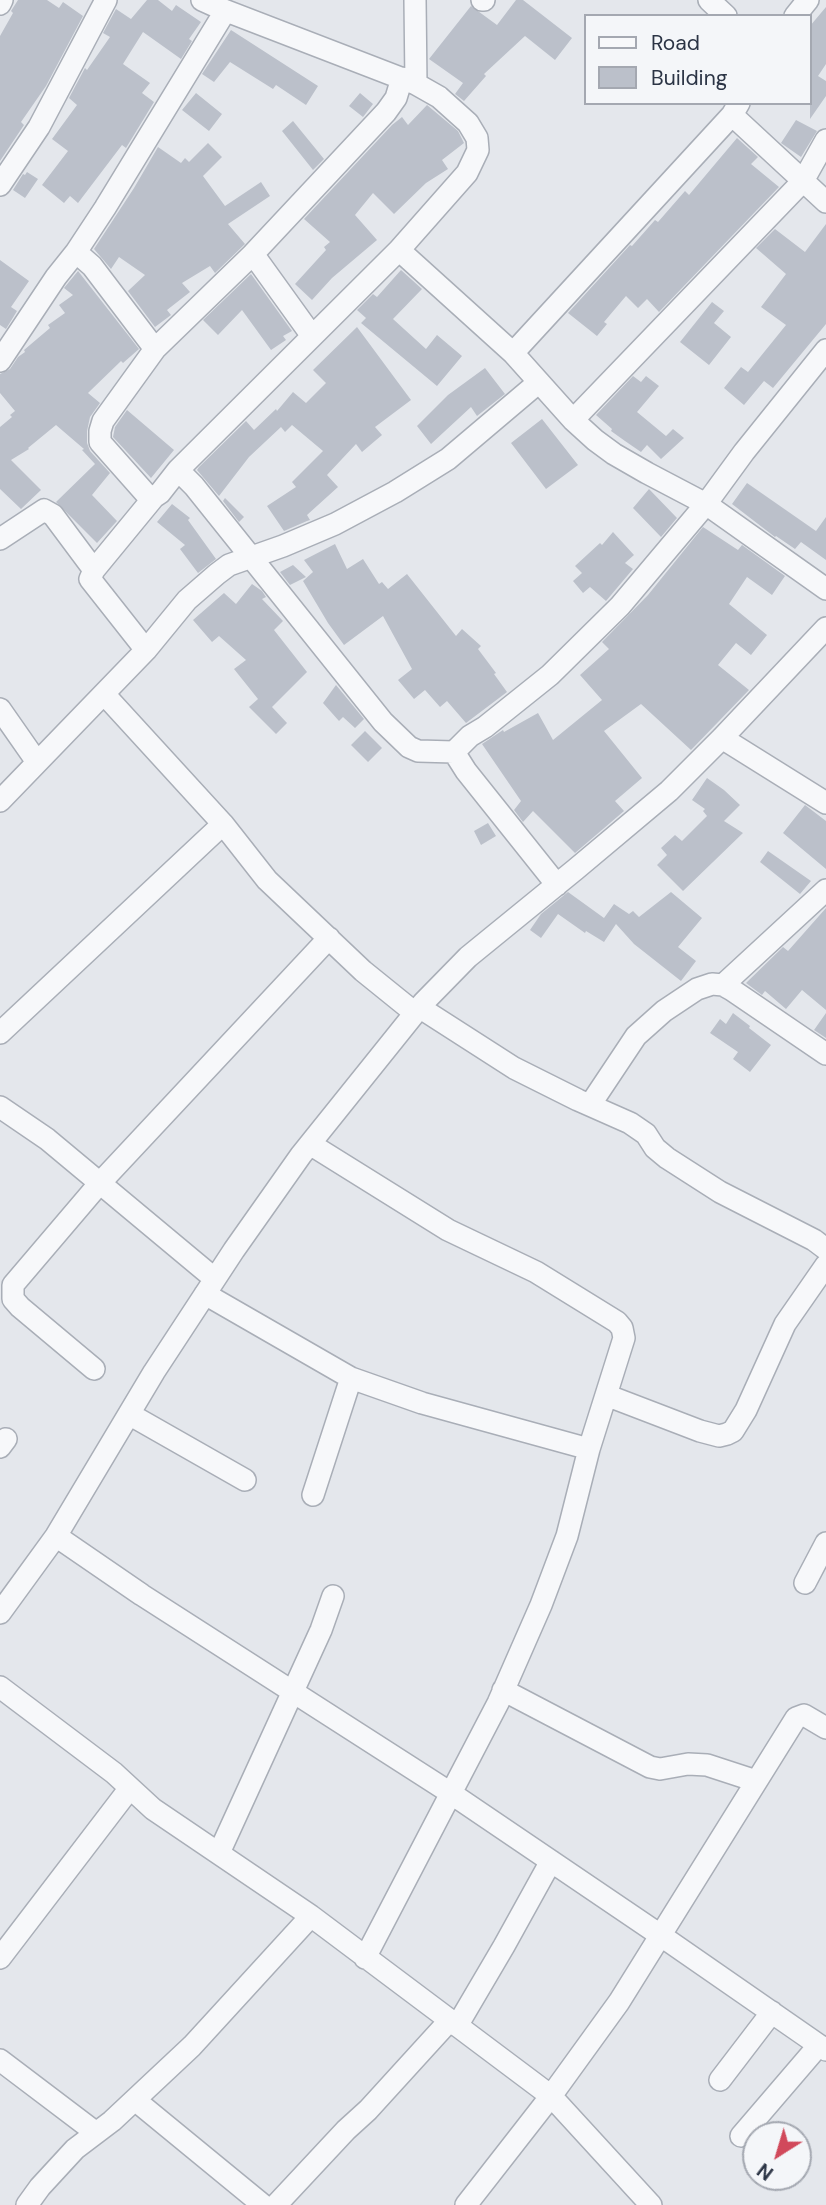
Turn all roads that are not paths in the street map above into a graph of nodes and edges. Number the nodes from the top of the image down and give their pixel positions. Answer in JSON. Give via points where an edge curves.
{"nodes":[{"id":1,"x":106,"y":0,"type":"edge"},
{"id":2,"x":202,"y":0,"type":"edge"},
{"id":3,"x":415,"y":0,"type":"edge"},
{"id":4,"x":709,"y":0,"type":"edge"},
{"id":5,"x":808,"y":0,"type":"edge"},
{"id":6,"x":224,"y":10,"type":"junction"},
{"id":7,"x":724,"y":14,"type":"edge"},
{"id":8,"x":797,"y":14,"type":"edge"},
{"id":9,"x":409,"y":81,"type":"junction"},
{"id":10,"x":735,"y":109,"type":"edge"},
{"id":11,"x":826,"y":141,"type":"edge"},
{"id":12,"x":803,"y":181,"type":"junction"},
{"id":13,"x":0,"y":186,"type":"edge"},
{"id":14,"x":826,"y":202,"type":"edge"},
{"id":15,"x":399,"y":250,"type":"junction"},
{"id":16,"x":75,"y":252,"type":"junction"},
{"id":17,"x":253,"y":254,"type":"junction"},
{"id":18,"x":312,"y":336,"type":"junction"},
{"id":19,"x":155,"y":349,"type":"junction"},
{"id":20,"x":826,"y":350,"type":"edge"},
{"id":21,"x":513,"y":353,"type":"junction"},
{"id":22,"x":0,"y":361,"type":"edge"},
{"id":23,"x":539,"y":382,"type":"junction"},
{"id":24,"x":573,"y":420,"type":"junction"},
{"id":25,"x":178,"y":470,"type":"junction"},
{"id":26,"x":154,"y":496,"type":"junction"},
{"id":27,"x":706,"y":503,"type":"junction"},
{"id":28,"x":0,"y":540,"type":"edge"},
{"id":29,"x":251,"y":558,"type":"junction"},
{"id":30,"x":94,"y":570,"type":"junction"},
{"id":31,"x":826,"y":589,"type":"edge"},
{"id":32,"x":826,"y":628,"type":"edge"},
{"id":33,"x":146,"y":650,"type":"junction"},
{"id":34,"x":104,"y":694,"type":"junction"},
{"id":35,"x":0,"y":709,"type":"edge"},
{"id":36,"x":723,"y":738,"type":"junction"},
{"id":37,"x":454,"y":752,"type":"junction"},
{"id":38,"x":37,"y":762,"type":"junction"},
{"id":39,"x":0,"y":801,"type":"edge"},
{"id":40,"x":826,"y":803,"type":"edge"},
{"id":41,"x":223,"y":824,"type":"junction"},
{"id":42,"x":557,"y":885,"type":"junction"},
{"id":43,"x":826,"y":890,"type":"edge"},
{"id":44,"x":328,"y":938,"type":"junction"},
{"id":45,"x":723,"y":985,"type":"junction"},
{"id":46,"x":417,"y":1010,"type":"junction"},
{"id":47,"x":0,"y":1033,"type":"edge"},
{"id":48,"x":826,"y":1055,"type":"edge"},
{"id":49,"x":590,"y":1105,"type":"junction"},
{"id":50,"x":0,"y":1107,"type":"edge"},
{"id":51,"x":310,"y":1144,"type":"junction"},
{"id":52,"x":99,"y":1184,"type":"junction"},
{"id":53,"x":826,"y":1250,"type":"edge"},
{"id":54,"x":826,"y":1265,"type":"edge"},
{"id":55,"x":210,"y":1287,"type":"junction"},
{"id":56,"x":94,"y":1368,"type":"dead end"},
{"id":57,"x":351,"y":1378,"type":"junction"},
{"id":58,"x":606,"y":1395,"type":"junction"},
{"id":59,"x":129,"y":1414,"type":"junction"},
{"id":60,"x":589,"y":1449,"type":"junction"},
{"id":61,"x":245,"y":1480,"type":"dead end"},
{"id":62,"x":313,"y":1495,"type":"dead end"},
{"id":63,"x":56,"y":1536,"type":"junction"},
{"id":64,"x":826,"y":1543,"type":"edge"},
{"id":65,"x":805,"y":1583,"type":"dead end"},
{"id":66,"x":333,"y":1596,"type":"dead end"},
{"id":67,"x":0,"y":1613,"type":"edge"},
{"id":68,"x":0,"y":1687,"type":"edge"},
{"id":69,"x":503,"y":1690,"type":"junction"},
{"id":70,"x":293,"y":1692,"type":"junction"},
{"id":71,"x":826,"y":1728,"type":"edge"},
{"id":72,"x":756,"y":1781,"type":"junction"},
{"id":73,"x":130,"y":1788,"type":"junction"},
{"id":74,"x":449,"y":1792,"type":"junction"},
{"id":75,"x":219,"y":1853,"type":"junction"},
{"id":76,"x":551,"y":1861,"type":"junction"},
{"id":77,"x":311,"y":1916,"type":"junction"},
{"id":78,"x":660,"y":1935,"type":"junction"},
{"id":79,"x":0,"y":1958,"type":"edge"},
{"id":80,"x":365,"y":1958,"type":"junction"},
{"id":81,"x":772,"y":2012,"type":"junction"},
{"id":82,"x":453,"y":2023,"type":"junction"},
{"id":83,"x":823,"y":2048,"type":"edge"},
{"id":84,"x":0,"y":2060,"type":"edge"},
{"id":85,"x":720,"y":2080,"type":"dead end"},
{"id":86,"x":551,"y":2096,"type":"junction"},
{"id":87,"x":135,"y":2100,"type":"junction"},
{"id":88,"x":95,"y":2132,"type":"junction"},
{"id":89,"x":741,"y":2136,"type":"dead end"},
{"id":90,"x":27,"y":2205,"type":"edge"},
{"id":91,"x":263,"y":2205,"type":"edge"},
{"id":92,"x":276,"y":2205,"type":"edge"},
{"id":93,"x":466,"y":2205,"type":"edge"},
{"id":94,"x":651,"y":2205,"type":"edge"}],
"edges":[{"from":1,"to":13,"type":"street","via":[[39,127]]},
{"from":2,"to":6,"type":"street"},
{"from":3,"to":9,"type":"street"},
{"from":4,"to":7,"type":"street"},
{"from":5,"to":8,"type":"street"},
{"from":6,"to":9,"type":"street"},
{"from":6,"to":16,"type":"street"},
{"from":9,"to":15,"type":"street","via":[[439,97],[468,123],[478,150],[467,173]]},
{"from":9,"to":17,"type":"street","via":[[386,112]]},
{"from":10,"to":12,"type":"street"},
{"from":10,"to":21,"type":"street"},
{"from":11,"to":12,"type":"street"},
{"from":12,"to":14,"type":"street"},
{"from":12,"to":24,"type":"street"},
{"from":15,"to":18,"type":"street"},
{"from":15,"to":21,"type":"street"},
{"from":16,"to":19,"type":"street","via":[[92,266]]},
{"from":16,"to":22,"type":"street"},
{"from":17,"to":18,"type":"street"},
{"from":17,"to":19,"type":"street"},
{"from":18,"to":25,"type":"street"},
{"from":19,"to":26,"type":"street","via":[[100,431],[100,442],[146,494]]},
{"from":20,"to":27,"type":"street"},
{"from":21,"to":23,"type":"street"},
{"from":23,"to":24,"type":"street"},
{"from":23,"to":29,"type":"street","via":[[448,459],[395,492],[335,524]]},
{"from":24,"to":27,"type":"street","via":[[614,454]]},
{"from":25,"to":26,"type":"street"},
{"from":25,"to":29,"type":"street"},
{"from":26,"to":30,"type":"street"},
{"from":27,"to":31,"type":"street"},
{"from":27,"to":37,"type":"street","via":[[621,606],[550,675]]},
{"from":28,"to":30,"type":"street","via":[[44,510],[53,514]]},
{"from":29,"to":33,"type":"street","via":[[229,565],[207,582]]},
{"from":29,"to":37,"type":"street","via":[[383,722],[409,747]]},
{"from":30,"to":33,"type":"street","via":[[90,579]]},
{"from":32,"to":36,"type":"street"},
{"from":33,"to":34,"type":"street"},
{"from":34,"to":38,"type":"street"},
{"from":34,"to":41,"type":"street"},
{"from":35,"to":38,"type":"street"},
{"from":36,"to":40,"type":"street"},
{"from":36,"to":42,"type":"street","via":[[669,791]]},
{"from":37,"to":42,"type":"street"},
{"from":38,"to":39,"type":"street"},
{"from":41,"to":44,"type":"street","via":[[267,880]]},
{"from":41,"to":47,"type":"street"},
{"from":42,"to":46,"type":"street","via":[[468,957]]},
{"from":43,"to":45,"type":"street"},
{"from":44,"to":46,"type":"street","via":[[363,971]]},
{"from":44,"to":52,"type":"street"},
{"from":45,"to":48,"type":"street"},
{"from":45,"to":49,"type":"street","via":[[697,989],[636,1036]]},
{"from":46,"to":49,"type":"street","via":[[514,1068]]},
{"from":46,"to":51,"type":"street"},
{"from":49,"to":53,"type":"street","via":[[631,1123],[667,1158],[719,1192]]},
{"from":50,"to":52,"type":"street","via":[[47,1139]]},
{"from":51,"to":55,"type":"street"},
{"from":51,"to":58,"type":"street","via":[[448,1230],[536,1272],[617,1322],[624,1338]]},
{"from":52,"to":55,"type":"street"},
{"from":52,"to":56,"type":"street","via":[[13,1285],[13,1299],[20,1307]]},
{"from":54,"to":58,"type":"street","via":[[785,1324],[733,1431],[719,1436],[700,1431]]},
{"from":55,"to":57,"type":"street"},
{"from":55,"to":59,"type":"street"},
{"from":57,"to":60,"type":"street","via":[[422,1403]]},
{"from":57,"to":62,"type":"street"},
{"from":58,"to":60,"type":"street"},
{"from":59,"to":61,"type":"street"},
{"from":59,"to":63,"type":"street"},
{"from":60,"to":69,"type":"street","via":[[559,1559]]},
{"from":63,"to":67,"type":"street"},
{"from":63,"to":70,"type":"street"},
{"from":64,"to":65,"type":"street"},
{"from":66,"to":70,"type":"street"},
{"from":68,"to":73,"type":"street"},
{"from":69,"to":72,"type":"street","via":[[650,1767],[707,1765]]},
{"from":69,"to":74,"type":"street"},
{"from":70,"to":74,"type":"street"},
{"from":70,"to":75,"type":"street"},
{"from":71,"to":72,"type":"street","via":[[804,1716],[796,1718]]},
{"from":72,"to":78,"type":"street"},
{"from":73,"to":75,"type":"street"},
{"from":73,"to":79,"type":"street"},
{"from":74,"to":76,"type":"street"},
{"from":74,"to":80,"type":"street"},
{"from":75,"to":77,"type":"street"},
{"from":76,"to":78,"type":"street"},
{"from":76,"to":82,"type":"street"},
{"from":77,"to":80,"type":"street"},
{"from":77,"to":87,"type":"street","via":[[192,2046]]},
{"from":78,"to":81,"type":"street"},
{"from":78,"to":86,"type":"street","via":[[619,2002]]},
{"from":80,"to":82,"type":"street"},
{"from":81,"to":83,"type":"street"},
{"from":81,"to":85,"type":"street"},
{"from":82,"to":86,"type":"street"},
{"from":82,"to":92,"type":"street"},
{"from":83,"to":89,"type":"street"},
{"from":84,"to":88,"type":"street"},
{"from":86,"to":93,"type":"street"},
{"from":86,"to":94,"type":"street"},
{"from":87,"to":88,"type":"street"},
{"from":87,"to":91,"type":"street"},
{"from":88,"to":90,"type":"street"}]}
